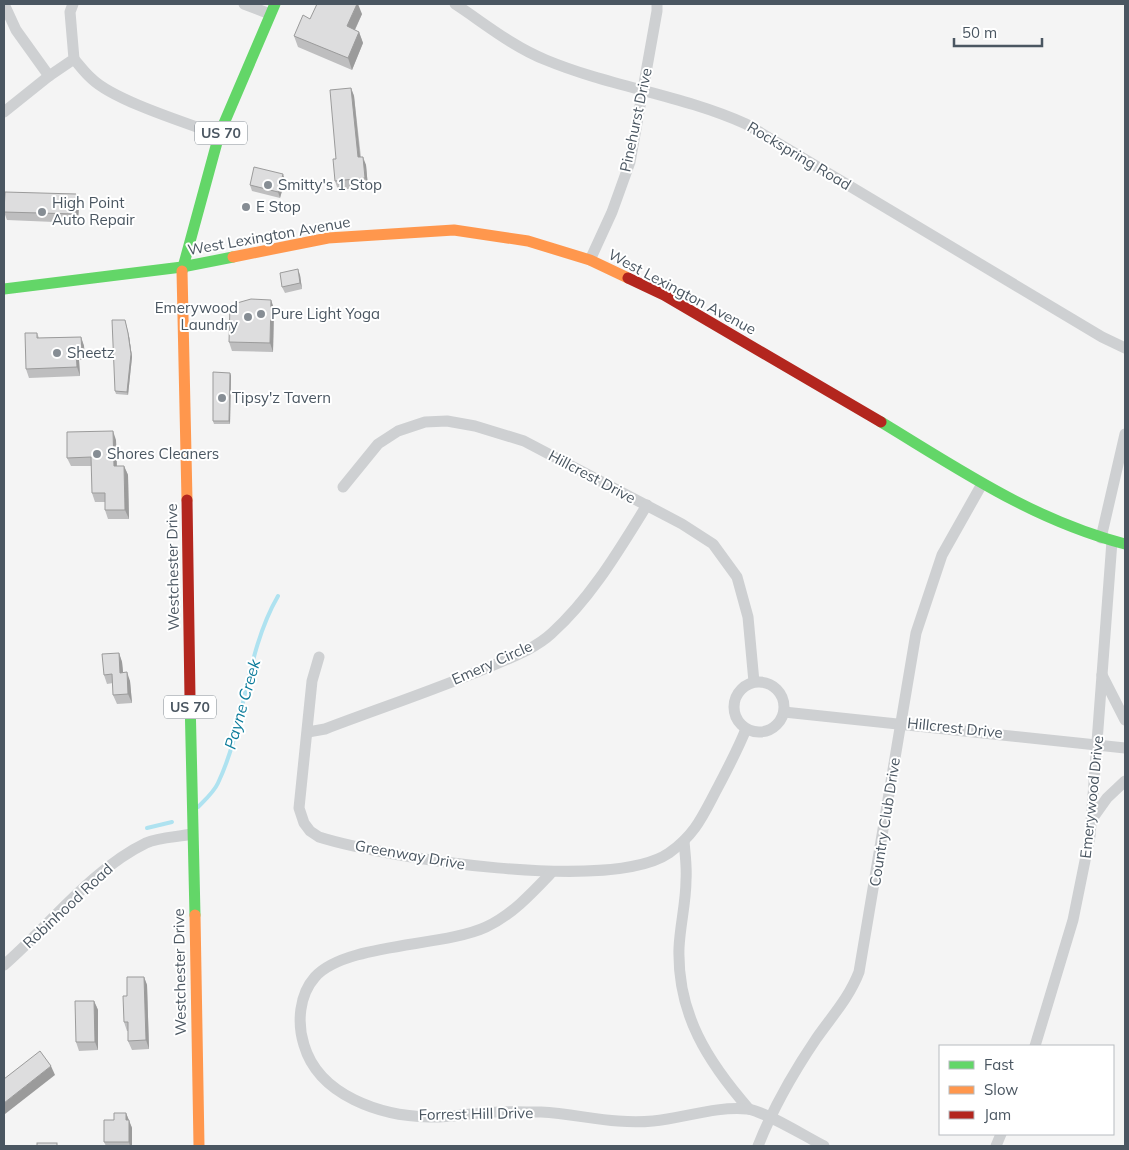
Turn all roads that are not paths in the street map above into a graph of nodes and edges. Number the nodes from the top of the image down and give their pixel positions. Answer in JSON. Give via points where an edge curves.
{"nodes":[{"id":1,"x":4,"y":4,"type":"edge"},
{"id":2,"x":73,"y":4,"type":"edge"},
{"id":3,"x":244,"y":4,"type":"edge"},
{"id":4,"x":455,"y":4,"type":"edge"},
{"id":5,"x":657,"y":4,"type":"edge"},
{"id":6,"x":273,"y":9,"type":"edge"},
{"id":7,"x":74,"y":59,"type":"junction"},
{"id":8,"x":49,"y":76,"type":"junction"},
{"id":9,"x":643,"y":90,"type":"junction"},
{"id":10,"x":4,"y":112,"type":"edge"},
{"id":11,"x":220,"y":135,"type":"junction"},
{"id":12,"x":590,"y":260,"type":"junction"},
{"id":13,"x":182,"y":267,"type":"junction"},
{"id":14,"x":4,"y":290,"type":"edge"},
{"id":15,"x":1125,"y":348,"type":"edge"},
{"id":16,"x":1125,"y":434,"type":"edge"},
{"id":17,"x":982,"y":484,"type":"junction"},
{"id":18,"x":343,"y":487,"type":"dead end"},
{"id":19,"x":647,"y":505,"type":"junction"},
{"id":20,"x":1106,"y":539,"type":"junction"},
{"id":21,"x":1125,"y":544,"type":"edge"},
{"id":22,"x":319,"y":657,"type":"dead end"},
{"id":23,"x":1102,"y":675,"type":"junction"},
{"id":24,"x":754,"y":682,"type":"junction"},
{"id":25,"x":784,"y":712,"type":"junction"},
{"id":26,"x":1125,"y":720,"type":"edge"},
{"id":27,"x":901,"y":723,"type":"junction"},
{"id":28,"x":746,"y":729,"type":"junction"},
{"id":29,"x":308,"y":732,"type":"junction"},
{"id":30,"x":1097,"y":744,"type":"junction"},
{"id":31,"x":1125,"y":748,"type":"edge"},
{"id":32,"x":1125,"y":781,"type":"edge"},
{"id":33,"x":1091,"y":821,"type":"junction"},
{"id":34,"x":192,"y":834,"type":"junction"},
{"id":35,"x":684,"y":841,"type":"junction"},
{"id":36,"x":552,"y":872,"type":"junction"},
{"id":37,"x":4,"y":965,"type":"edge"},
{"id":38,"x":1036,"y":1045,"type":"edge"},
{"id":39,"x":749,"y":1109,"type":"junction"},
{"id":40,"x":769,"y":1118,"type":"junction"},
{"id":41,"x":200,"y":1146,"type":"edge"},
{"id":42,"x":758,"y":1146,"type":"edge"},
{"id":43,"x":824,"y":1146,"type":"edge"}],
"edges":[{"from":1,"to":8,"type":"street","via":[[16,30]]},
{"from":2,"to":7,"type":"street","via":[[70,12]]},
{"from":3,"to":6,"type":"street"},
{"from":4,"to":9,"type":"street","name":"Rockspring Road","via":[[518,47],[544,60]]},
{"from":5,"to":9,"type":"street","name":"Pinehurst Drive"},
{"from":6,"to":11,"type":"street","name":"Westchester Drive","number":"US 70"},
{"from":7,"to":8,"type":"street"},
{"from":7,"to":11,"type":"street","via":[[93,80],[112,92]]},
{"from":8,"to":10,"type":"street"},
{"from":9,"to":12,"type":"street","name":"Pinehurst Drive","via":[[630,162]]},
{"from":9,"to":15,"type":"street","name":"Rockspring Road","via":[[717,111],[746,124]]},
{"from":11,"to":13,"type":"street","name":"Westchester Drive","number":"US 70"},
{"from":12,"to":13,"type":"street","name":"West Lexington Avenue","via":[[528,241],[454,230],[328,238]]},
{"from":12,"to":17,"type":"street","name":"West Lexington Avenue","via":[[664,295]]},
{"from":13,"to":14,"type":"street","name":"West Lexington Avenue"},
{"from":13,"to":34,"type":"street","name":"Westchester Drive","number":"US 70"},
{"from":16,"to":20,"type":"street","name":"Emerywood Drive"},
{"from":17,"to":20,"type":"street","name":"West Lexington Avenue","via":[[1049,519]]},
{"from":17,"to":27,"type":"street","name":"Country Club Drive","via":[[942,555],[925,602],[916,633]]},
{"from":18,"to":19,"type":"street","name":"Hillcrest Drive","via":[[378,444],[398,431],[425,422],[447,421],[524,441]]},
{"from":19,"to":24,"type":"street","name":"Hillcrest Drive","via":[[713,544],[738,577],[748,617]]},
{"from":19,"to":29,"type":"street","name":"Emery Circle","via":[[618,552],[580,603],[551,634],[524,652],[470,675],[325,729]]},
{"from":20,"to":21,"type":"street","name":"West Lexington Avenue"},
{"from":20,"to":23,"type":"street","name":"Emerywood Drive"},
{"from":22,"to":29,"type":"street","name":"Greenway Drive","via":[[312,681]]},
{"from":23,"to":26,"type":"street"},
{"from":23,"to":30,"type":"street","name":"Emerywood Drive"},
{"from":24,"to":25,"type":"street","via":[[777,689],[782,696]]},
{"from":24,"to":28,"type":"street","via":[[739,691],[733,708],[735,716]]},
{"from":25,"to":27,"type":"street","name":"Hillcrest Drive"},
{"from":25,"to":28,"type":"street","via":[[781,720],[770,730],[762,733]]},
{"from":27,"to":30,"type":"street","name":"Hillcrest Drive"},
{"from":27,"to":40,"type":"street","name":"Country Club Drive","via":[[859,972],[848,998],[793,1074]]},
{"from":28,"to":35,"type":"street","name":"Greenway Drive","via":[[702,820]]},
{"from":29,"to":36,"type":"street","name":"Greenway Drive","via":[[299,808],[304,824],[319,837],[386,852],[471,865]]},
{"from":30,"to":31,"type":"street","name":"Hillcrest Drive"},
{"from":30,"to":33,"type":"street","name":"Emerywood Drive"},
{"from":32,"to":33,"type":"street","via":[[1107,798]]},
{"from":33,"to":38,"type":"street","name":"Emerywood Drive","via":[[1084,874],[1073,920]]},
{"from":34,"to":37,"type":"street","name":"Robinhood Road","via":[[148,842],[122,857]]},
{"from":34,"to":41,"type":"street","name":"Westchester Drive","number":"US 70"},
{"from":35,"to":36,"type":"street","name":"Greenway Drive","via":[[650,863],[598,871]]},
{"from":35,"to":39,"type":"street","via":[[686,880],[679,948],[683,997],[695,1034]]},
{"from":36,"to":39,"type":"street","name":"Forrest Hill Drive","via":[[508,913],[486,927],[352,956],[334,962],[315,977],[302,1005],[299,1022],[306,1053],[322,1077],[343,1094],[371,1106],[398,1114],[428,1117],[485,1112],[543,1112],[633,1123]]},
{"from":39,"to":40,"type":"street","name":"Forrest Hill Drive"},
{"from":40,"to":42,"type":"street","name":"Country Club Drive"},
{"from":40,"to":43,"type":"street","name":"Forrest Hill Drive"}]}
